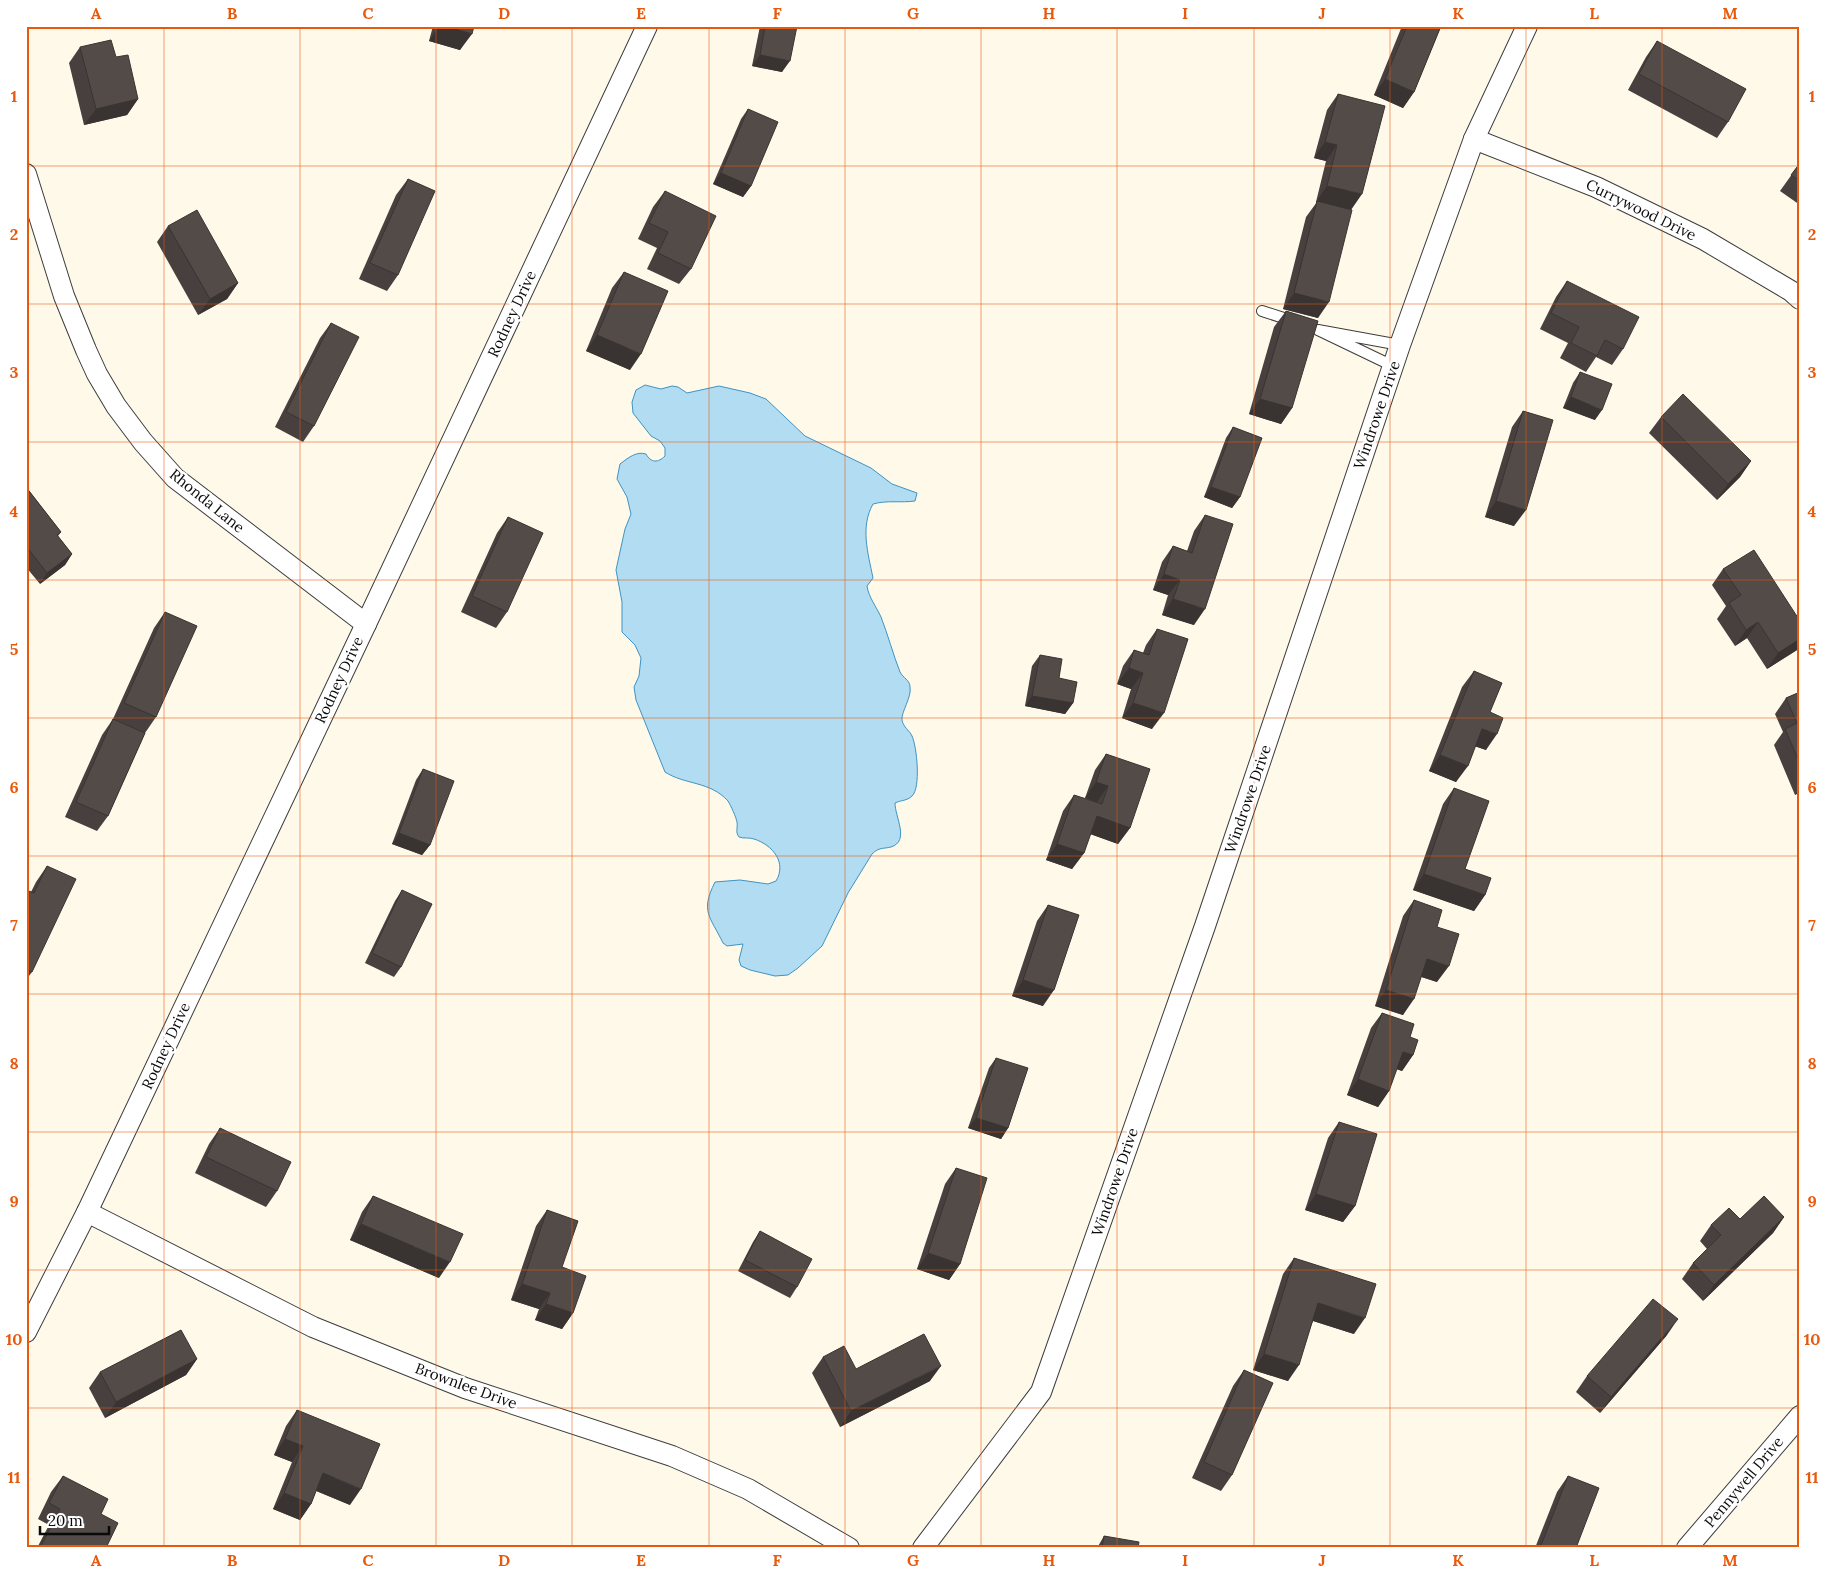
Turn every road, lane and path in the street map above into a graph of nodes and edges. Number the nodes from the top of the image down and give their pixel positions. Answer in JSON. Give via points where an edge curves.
{"nodes":[{"id":1,"x":647,"y":26,"type":"edge"},
{"id":2,"x":1527,"y":26,"type":"edge"},
{"id":3,"x":1474,"y":139,"type":"junction"},
{"id":4,"x":26,"y":174,"type":"edge"},
{"id":5,"x":1800,"y":299,"type":"edge"},
{"id":6,"x":1262,"y":311,"type":"dead end"},
{"id":7,"x":1309,"y":326,"type":"junction"},
{"id":8,"x":1400,"y":345,"type":"junction"},
{"id":9,"x":1393,"y":366,"type":"junction"},
{"id":10,"x":366,"y":624,"type":"junction"},
{"id":11,"x":87,"y":1212,"type":"junction"},
{"id":12,"x":26,"y":1332,"type":"edge"},
{"id":13,"x":1800,"y":1416,"type":"edge"},
{"id":14,"x":849,"y":1548,"type":"edge"},
{"id":15,"x":923,"y":1548,"type":"edge"},
{"id":16,"x":1687,"y":1548,"type":"edge"}],
"edges":[{"from":1,"to":10,"type":"street","name":"Rodney Drive"},
{"from":2,"to":3,"type":"street","name":"Windrowe Drive"},
{"from":3,"to":5,"type":"street","name":"Currywood Drive","via":[[1596,187],[1702,239]]},
{"from":3,"to":8,"type":"street","name":"Windrowe Drive"},
{"from":4,"to":10,"type":"street","name":"Rhonda Lane","via":[[64,296],[86,350],[116,406],[142,442],[175,478]]},
{"from":6,"to":7,"type":"lane"},
{"from":7,"to":8,"type":"lane"},
{"from":7,"to":9,"type":"lane"},
{"from":8,"to":9,"type":"street","name":"Windrowe Drive"},
{"from":9,"to":15,"type":"street","name":"Windrowe Drive","via":[[1208,918],[1041,1392]]},
{"from":10,"to":11,"type":"street","name":"Rodney Drive"},
{"from":11,"to":12,"type":"street","name":"Rodney Drive"},
{"from":11,"to":14,"type":"street","name":"Brownlee Drive","via":[[313,1327],[465,1388],[672,1456],[748,1489]]},
{"from":13,"to":16,"type":"street","name":"Pennywell Drive"}]}
